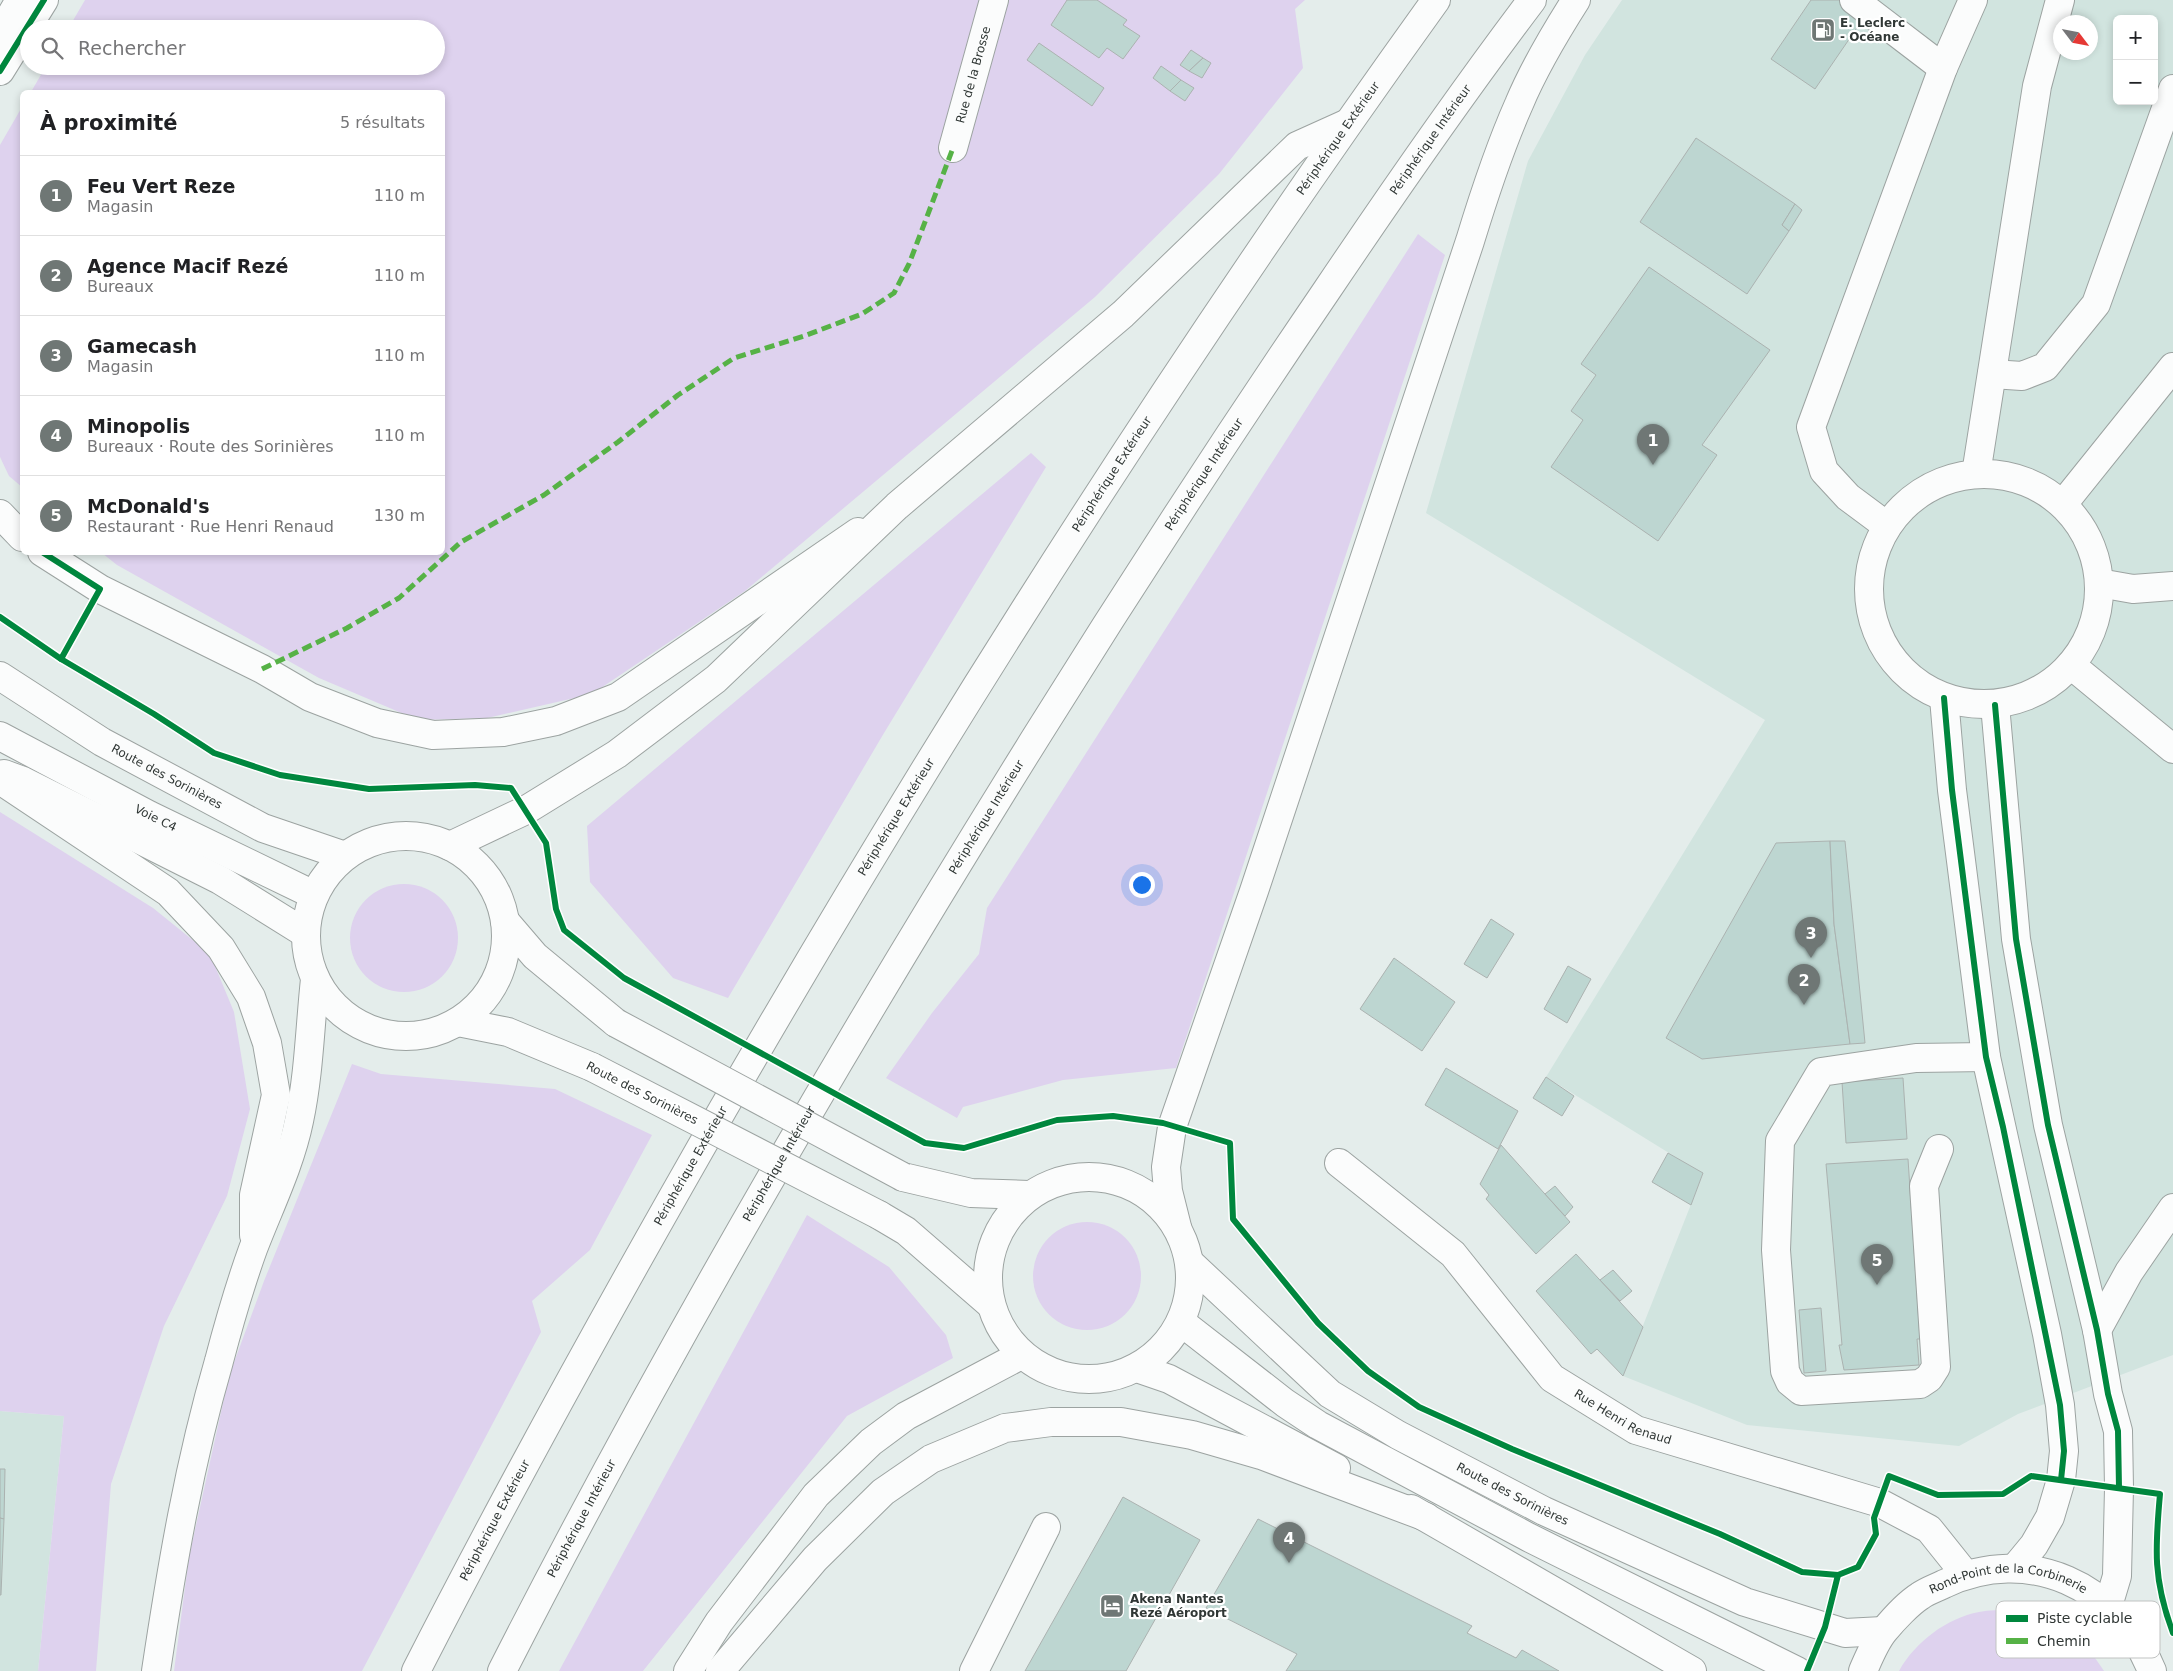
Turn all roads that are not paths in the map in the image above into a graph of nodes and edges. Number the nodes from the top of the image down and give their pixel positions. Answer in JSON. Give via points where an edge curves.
{"nodes":[{"id":1,"x":20,"y":0,"type":"edge"},
{"id":2,"x":44,"y":0,"type":"edge"},
{"id":3,"x":994,"y":0,"type":"edge"},
{"id":4,"x":1436,"y":0,"type":"edge"},
{"id":5,"x":1532,"y":0,"type":"edge"},
{"id":6,"x":1576,"y":0,"type":"edge"},
{"id":7,"x":1854,"y":0,"type":"edge"},
{"id":8,"x":1973,"y":0,"type":"edge"},
{"id":9,"x":2060,"y":0,"type":"edge"},
{"id":10,"x":32,"y":20,"type":"edge"},
{"id":11,"x":0,"y":34,"type":"edge"},
{"id":12,"x":20,"y":39,"type":"edge"},
{"id":13,"x":1943,"y":68,"type":"junction"},
{"id":14,"x":0,"y":71,"type":"edge"},
{"id":15,"x":2172,"y":97,"type":"edge"},
{"id":16,"x":1348,"y":123,"type":"junction"},
{"id":17,"x":953,"y":148,"type":"dead end"},
{"id":18,"x":2173,"y":367,"type":"edge"},
{"id":19,"x":1992,"y":374,"type":"junction"},
{"id":20,"x":1976,"y":474,"type":"junction"},
{"id":21,"x":2063,"y":504,"type":"junction"},
{"id":22,"x":897,"y":506,"type":"junction"},
{"id":23,"x":0,"y":514,"type":"edge"},
{"id":24,"x":1887,"y":526,"type":"junction"},
{"id":25,"x":20,"y":534,"type":"edge"},
{"id":26,"x":47,"y":555,"type":"edge"},
{"id":27,"x":2099,"y":583,"type":"junction"},
{"id":28,"x":2173,"y":586,"type":"edge"},
{"id":29,"x":2071,"y":665,"type":"junction"},
{"id":30,"x":0,"y":676,"type":"edge"},
{"id":31,"x":1944,"y":698,"type":"junction"},
{"id":32,"x":1995,"y":705,"type":"junction"},
{"id":33,"x":0,"y":736,"type":"edge"},
{"id":34,"x":2173,"y":749,"type":"edge"},
{"id":35,"x":0,"y":772,"type":"edge"},
{"id":36,"x":0,"y":780,"type":"edge"},
{"id":37,"x":450,"y":846,"type":"junction"},
{"id":38,"x":345,"y":856,"type":"junction"},
{"id":39,"x":314,"y":895,"type":"junction"},
{"id":40,"x":505,"y":921,"type":"junction"},
{"id":41,"x":305,"y":933,"type":"junction"},
{"id":42,"x":315,"y":978,"type":"junction"},
{"id":43,"x":458,"y":1022,"type":"junction"},
{"id":44,"x":1986,"y":1057,"type":"junction"},
{"id":45,"x":1939,"y":1149,"type":"dead end"},
{"id":46,"x":1339,"y":1163,"type":"dead end"},
{"id":47,"x":1029,"y":1195,"type":"junction"},
{"id":48,"x":2173,"y":1208,"type":"edge"},
{"id":49,"x":1177,"y":1227,"type":"junction"},
{"id":50,"x":254,"y":1249,"type":"junction"},
{"id":51,"x":1190,"y":1263,"type":"junction"},
{"id":52,"x":990,"y":1304,"type":"junction"},
{"id":53,"x":1181,"y":1322,"type":"junction"},
{"id":54,"x":2097,"y":1330,"type":"junction"},
{"id":55,"x":1022,"y":1355,"type":"junction"},
{"id":56,"x":1137,"y":1368,"type":"junction"},
{"id":57,"x":1426,"y":1517,"type":"junction"},
{"id":58,"x":1046,"y":1527,"type":"dead end"},
{"id":59,"x":2015,"y":1568,"type":"junction"},
{"id":60,"x":1965,"y":1574,"type":"junction"},
{"id":61,"x":2101,"y":1601,"type":"edge"},
{"id":62,"x":2110,"y":1601,"type":"edge"},
{"id":63,"x":1883,"y":1631,"type":"junction"},
{"id":64,"x":2147,"y":1658,"type":"edge"},
{"id":65,"x":156,"y":1671,"type":"edge"},
{"id":66,"x":416,"y":1671,"type":"edge"},
{"id":67,"x":502,"y":1671,"type":"edge"},
{"id":68,"x":688,"y":1671,"type":"edge"},
{"id":69,"x":720,"y":1671,"type":"edge"},
{"id":70,"x":974,"y":1671,"type":"edge"},
{"id":71,"x":1692,"y":1671,"type":"edge"},
{"id":72,"x":1797,"y":1671,"type":"edge"},
{"id":73,"x":1863,"y":1671,"type":"edge"},
{"id":74,"x":2152,"y":1671,"type":"edge"}],
"edges":[{"from":1,"to":11,"type":"main road"},
{"from":2,"to":10,"type":"main road"},
{"from":3,"to":17,"type":"main road","name":"Rue de la Brosse"},
{"from":4,"to":16,"type":"main road","name":"Périphérique Extérieur"},
{"from":5,"to":67,"type":"main road","name":"Périphérique Intérieur","via":[[1370,226],[1225,438],[930,908],[714,1276]]},
{"from":6,"to":49,"type":"main road","via":[[1552,38],[1519,103],[1486,189],[1172,1127],[1166,1167]]},
{"from":7,"to":13,"type":"main road"},
{"from":8,"to":13,"type":"main road"},
{"from":9,"to":19,"type":"main road","via":[[2037,86]]},
{"from":12,"to":14,"type":"main road"},
{"from":13,"to":24,"type":"main road","via":[[1811,427],[1824,471],[1848,497]]},
{"from":15,"to":19,"type":"main road","via":[[2096,304],[2046,367],[2022,376]]},
{"from":16,"to":22,"type":"main road","via":[[1296,146],[1123,314]]},
{"from":16,"to":66,"type":"main road","name":"Périphérique Extérieur","via":[[1105,482],[818,946],[659,1222]]},
{"from":18,"to":21,"type":"main road"},
{"from":19,"to":20,"type":"main road"},
{"from":20,"to":21,"type":"main road","via":[[2007,476],[2037,486]]},
{"from":20,"to":24,"type":"main road","via":[[1941,481],[1910,499]]},
{"from":21,"to":27,"type":"main road","via":[[2082,527],[2094,554]]},
{"from":22,"to":26,"type":"main road","via":[[618,697],[556,721],[503,732],[433,735],[377,724],[310,697],[262,669],[100,589]]},
{"from":22,"to":37,"type":"main road","via":[[716,679],[617,754],[526,810]]},
{"from":23,"to":25,"type":"main road"},
{"from":24,"to":31,"type":"main road","via":[[1873,555],[1869,579],[1872,620],[1887,653],[1905,674]]},
{"from":27,"to":28,"type":"main road","via":[[2133,589]]},
{"from":27,"to":29,"type":"main road","via":[[2097,612],[2087,640]]},
{"from":29,"to":32,"type":"main road","via":[[2050,684],[2023,698]]},
{"from":29,"to":34,"type":"main road"},
{"from":30,"to":38,"type":"main road","name":"Route des Sorinières","via":[[102,742],[262,828]]},
{"from":31,"to":32,"type":"main road","via":[[1969,704]]},
{"from":31,"to":44,"type":"main road","via":[[1952,790]]},
{"from":32,"to":54,"type":"main road","via":[[2016,939],[2048,1125]]},
{"from":33,"to":39,"type":"main road","name":"Voie C4","via":[[149,815]]},
{"from":35,"to":41,"type":"main road","via":[[220,880]]},
{"from":36,"to":50,"type":"main road","via":[[168,892],[221,948],[251,997],[267,1043],[276,1095],[254,1195]]},
{"from":37,"to":38,"type":"main road","via":[[424,838],[396,836],[369,843]]},
{"from":37,"to":40,"type":"main road","via":[[472,861],[490,881]]},
{"from":38,"to":39,"type":"main road"},
{"from":39,"to":41,"type":"main road"},
{"from":40,"to":43,"type":"main road","via":[[505,949],[499,974],[475,1009]]},
{"from":40,"to":47,"type":"main road","bridge":true,"via":[[535,956],[616,1023],[903,1177],[970,1193]]},
{"from":41,"to":42,"type":"main road","via":[[307,956]]},
{"from":42,"to":43,"type":"main road","via":[[330,1002],[351,1021],[376,1032],[404,1037],[432,1033]]},
{"from":42,"to":50,"type":"main road","via":[[298,1123]]},
{"from":43,"to":52,"type":"main road","name":"Route des Sorinières","bridge":true,"via":[[508,1032],[592,1066],[879,1215],[906,1231]]},
{"from":44,"to":45,"type":"main road","via":[[1916,1058],[1821,1072],[1780,1141],[1776,1250],[1785,1371],[1790,1382],[1801,1391],[1920,1384],[1936,1367],[1924,1186]]},
{"from":44,"to":59,"type":"main road","via":[[2047,1334],[2060,1405],[2064,1451],[2061,1480],[2050,1518]]},
{"from":46,"to":60,"type":"main road","name":"Rue Henri Renaud","via":[[1453,1254],[1552,1378],[1636,1430],[1880,1503],[1929,1529]]},
{"from":47,"to":49,"type":"main road","via":[[1074,1177],[1098,1176],[1122,1181],[1144,1192],[1162,1207]]},
{"from":47,"to":52,"type":"main road","via":[[1007,1217],[993,1244],[987,1273]]},
{"from":48,"to":54,"type":"main road","via":[[2130,1272]]},
{"from":49,"to":51,"type":"main road"},
{"from":50,"to":65,"type":"main road","via":[[200,1426],[175,1542]]},
{"from":51,"to":53,"type":"main road","via":[[1188,1298]]},
{"from":51,"to":63,"type":"main road","name":"Route des Sorinières","via":[[1330,1394],[1398,1435],[1544,1511],[1745,1602],[1845,1633]]},
{"from":52,"to":55,"type":"main road","via":[[1002,1332]]},
{"from":53,"to":56,"type":"main road","via":[[1161,1349]]},
{"from":53,"to":72,"type":"main road","via":[[1318,1425],[1528,1537]]},
{"from":54,"to":62,"type":"main road","via":[[2118,1431],[2117,1576]]},
{"from":55,"to":56,"type":"main road","via":[[1065,1377],[1089,1380],[1114,1377]]},
{"from":55,"to":68,"type":"main road","via":[[906,1416],[864,1449],[816,1495],[719,1622]]},
{"from":56,"to":57,"type":"main road","via":[[1169,1378]]},
{"from":57,"to":69,"type":"main road","via":[[1260,1455],[1192,1435],[1121,1422],[1051,1422],[1005,1428],[931,1459],[883,1492],[815,1559]]},
{"from":57,"to":71,"type":"main road"},
{"from":58,"to":70,"type":"main road"},
{"from":59,"to":60,"type":"main road","name":"Rond-Point de la Corbinerie"},
{"from":59,"to":61,"type":"main road","name":"Rond-Point de la Corbinerie","via":[[2055,1576]]},
{"from":60,"to":63,"type":"main road","name":"Rond-Point de la Corbinerie","via":[[1920,1596]]},
{"from":63,"to":73,"type":"main road","name":"Rond-Point de la Corbinerie"},
{"from":64,"to":74,"type":"main road","name":"Rond-Point de la Corbinerie"}]}
